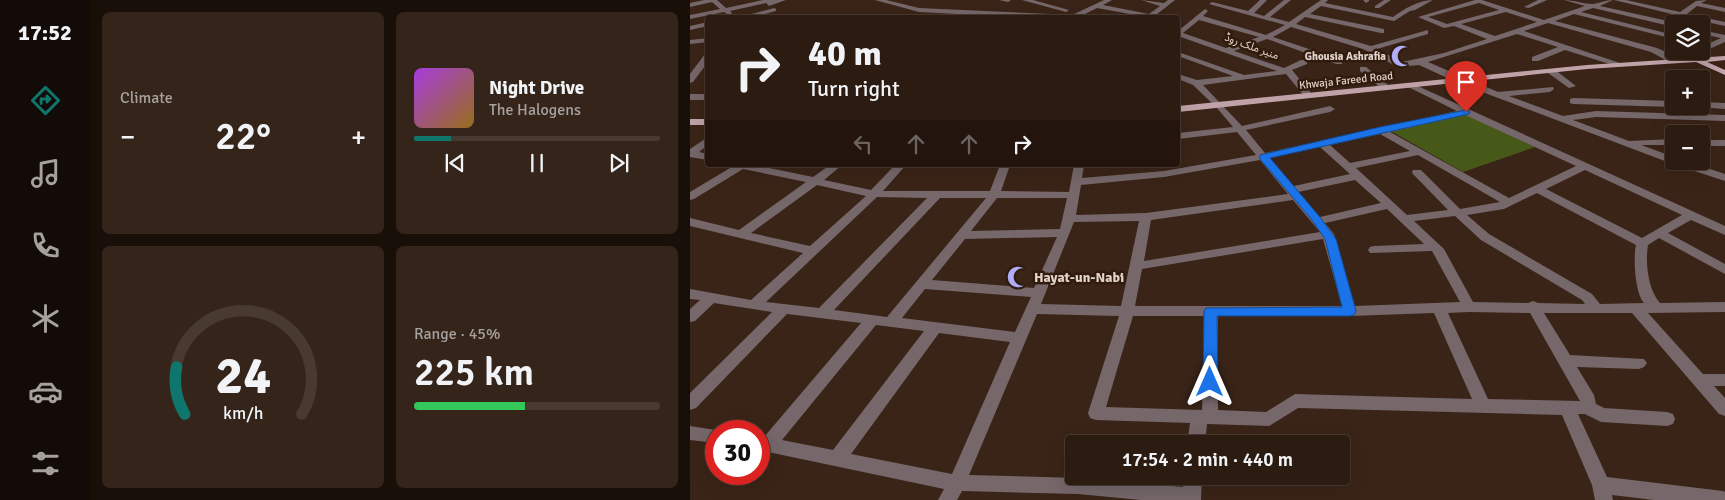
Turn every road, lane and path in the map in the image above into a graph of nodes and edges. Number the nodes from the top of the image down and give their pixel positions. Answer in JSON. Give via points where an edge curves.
{"nodes":[{"id":1,"x":713,"y":0,"type":"edge"},
{"id":2,"x":783,"y":0,"type":"edge"},
{"id":3,"x":878,"y":0,"type":"edge"},
{"id":4,"x":1025,"y":0,"type":"edge"},
{"id":5,"x":1048,"y":0,"type":"edge"},
{"id":6,"x":1109,"y":0,"type":"edge"},
{"id":7,"x":1144,"y":0,"type":"edge"},
{"id":8,"x":1264,"y":0,"type":"edge"},
{"id":9,"x":1288,"y":0,"type":"edge"},
{"id":10,"x":1388,"y":0,"type":"edge"},
{"id":11,"x":1430,"y":0,"type":"edge"},
{"id":12,"x":1544,"y":0,"type":"edge"},
{"id":13,"x":1567,"y":0,"type":"edge"},
{"id":14,"x":1610,"y":0,"type":"edge"},
{"id":15,"x":1617,"y":0,"type":"edge"},
{"id":16,"x":1479,"y":1,"type":"edge"},
{"id":17,"x":1697,"y":1,"type":"edge"},
{"id":18,"x":768,"y":2,"type":"edge"},
{"id":19,"x":1006,"y":2,"type":"edge"},
{"id":20,"x":1169,"y":2,"type":"edge"},
{"id":21,"x":1214,"y":2,"type":"edge"},
{"id":22,"x":1322,"y":2,"type":"edge"},
{"id":23,"x":1634,"y":2,"type":"edge"},
{"id":24,"x":1039,"y":3,"type":"junction"},
{"id":25,"x":954,"y":4,"type":"dead end"},
{"id":26,"x":1097,"y":4,"type":"junction"},
{"id":27,"x":690,"y":5,"type":"edge"},
{"id":28,"x":1591,"y":6,"type":"junction"},
{"id":29,"x":1377,"y":7,"type":"dead end"},
{"id":30,"x":1527,"y":7,"type":"dead end"},
{"id":31,"x":726,"y":9,"type":"junction"},
{"id":32,"x":918,"y":10,"type":"junction"},
{"id":33,"x":941,"y":10,"type":"junction"},
{"id":34,"x":1505,"y":10,"type":"junction"},
{"id":35,"x":1725,"y":10,"type":"edge"},
{"id":36,"x":1573,"y":12,"type":"junction"},
{"id":37,"x":775,"y":14,"type":"edge"},
{"id":38,"x":1249,"y":14,"type":"junction"},
{"id":39,"x":1681,"y":14,"type":"junction"},
{"id":40,"x":730,"y":15,"type":"edge"},
{"id":41,"x":913,"y":15,"type":"edge"},
{"id":42,"x":1058,"y":15,"type":"edge"},
{"id":43,"x":1076,"y":15,"type":"edge"},
{"id":44,"x":1078,"y":15,"type":"edge"},
{"id":45,"x":1082,"y":15,"type":"edge"},
{"id":46,"x":1140,"y":15,"type":"edge"},
{"id":47,"x":1151,"y":15,"type":"edge"},
{"id":48,"x":1304,"y":15,"type":"junction"},
{"id":49,"x":690,"y":17,"type":"edge"},
{"id":50,"x":1198,"y":18,"type":"junction"},
{"id":51,"x":1265,"y":18,"type":"junction"},
{"id":52,"x":1546,"y":22,"type":"junction"},
{"id":53,"x":1454,"y":24,"type":"junction"},
{"id":54,"x":1665,"y":24,"type":"edge"},
{"id":55,"x":1725,"y":24,"type":"edge"},
{"id":56,"x":705,"y":25,"type":"edge"},
{"id":57,"x":1292,"y":25,"type":"junction"},
{"id":58,"x":690,"y":28,"type":"edge"},
{"id":59,"x":1620,"y":28,"type":"dead end"},
{"id":60,"x":1665,"y":28,"type":"edge"},
{"id":61,"x":1381,"y":31,"type":"dead end"},
{"id":62,"x":1516,"y":31,"type":"junction"},
{"id":63,"x":1180,"y":32,"type":"edge"},
{"id":64,"x":1425,"y":32,"type":"dead end"},
{"id":65,"x":1657,"y":33,"type":"junction"},
{"id":66,"x":1710,"y":34,"type":"edge"},
{"id":67,"x":1180,"y":35,"type":"edge"},
{"id":68,"x":1665,"y":35,"type":"edge"},
{"id":69,"x":1599,"y":36,"type":"junction"},
{"id":70,"x":1266,"y":37,"type":"junction"},
{"id":71,"x":1492,"y":38,"type":"junction"},
{"id":72,"x":1725,"y":38,"type":"edge"},
{"id":73,"x":705,"y":40,"type":"edge"},
{"id":74,"x":690,"y":42,"type":"edge"},
{"id":75,"x":1710,"y":46,"type":"edge"},
{"id":76,"x":1565,"y":47,"type":"junction"},
{"id":77,"x":1370,"y":49,"type":"junction"},
{"id":78,"x":1228,"y":50,"type":"junction"},
{"id":79,"x":1710,"y":53,"type":"edge"},
{"id":80,"x":1180,"y":55,"type":"edge"},
{"id":81,"x":1725,"y":58,"type":"edge"},
{"id":82,"x":1535,"y":59,"type":"dead end"},
{"id":83,"x":1710,"y":59,"type":"edge"},
{"id":84,"x":705,"y":60,"type":"edge"},
{"id":85,"x":1671,"y":61,"type":"joint"},
{"id":86,"x":1304,"y":62,"type":"dead end"},
{"id":87,"x":1339,"y":62,"type":"dead end"},
{"id":88,"x":1420,"y":62,"type":"junction"},
{"id":89,"x":1622,"y":65,"type":"junction"},
{"id":90,"x":1363,"y":69,"type":"dead end"},
{"id":91,"x":1287,"y":71,"type":"junction"},
{"id":92,"x":1551,"y":71,"type":"junction"},
{"id":93,"x":1725,"y":73,"type":"edge"},
{"id":94,"x":1180,"y":77,"type":"edge"},
{"id":95,"x":1243,"y":77,"type":"junction"},
{"id":96,"x":690,"y":80,"type":"edge"},
{"id":97,"x":1458,"y":80,"type":"junction"},
{"id":98,"x":1196,"y":83,"type":"junction"},
{"id":99,"x":1408,"y":85,"type":"junction"},
{"id":100,"x":1572,"y":86,"type":"dead end"},
{"id":101,"x":1385,"y":87,"type":"junction"},
{"id":102,"x":1550,"y":89,"type":"dead end"},
{"id":103,"x":1498,"y":94,"type":"junction"},
{"id":104,"x":1308,"y":95,"type":"junction"},
{"id":105,"x":690,"y":97,"type":"edge"},
{"id":106,"x":705,"y":97,"type":"edge"},
{"id":107,"x":1573,"y":101,"type":"dead end"},
{"id":108,"x":1665,"y":104,"type":"edge"},
{"id":109,"x":1710,"y":105,"type":"edge"},
{"id":110,"x":1220,"y":106,"type":"junction"},
{"id":111,"x":1725,"y":106,"type":"edge"},
{"id":112,"x":1182,"y":108,"type":"edge"},
{"id":113,"x":1330,"y":109,"type":"dead end"},
{"id":114,"x":1466,"y":112,"type":"junction"},
{"id":115,"x":1725,"y":118,"type":"edge"},
{"id":116,"x":1562,"y":119,"type":"junction"},
{"id":117,"x":690,"y":122,"type":"edge"},
{"id":118,"x":705,"y":122,"type":"edge"},
{"id":119,"x":1239,"y":129,"type":"junction"},
{"id":120,"x":1380,"y":130,"type":"junction"},
{"id":121,"x":1180,"y":136,"type":"edge"},
{"id":122,"x":705,"y":142,"type":"edge"},
{"id":123,"x":1623,"y":142,"type":"junction"},
{"id":124,"x":1665,"y":142,"type":"edge"},
{"id":125,"x":1710,"y":142,"type":"edge"},
{"id":126,"x":1725,"y":143,"type":"edge"},
{"id":127,"x":1322,"y":144,"type":"junction"},
{"id":128,"x":1419,"y":152,"type":"junction"},
{"id":129,"x":691,"y":154,"type":"edge"},
{"id":130,"x":705,"y":156,"type":"edge"},
{"id":131,"x":1264,"y":157,"type":"junction"},
{"id":132,"x":1665,"y":157,"type":"edge"},
{"id":133,"x":1347,"y":166,"type":"junction"},
{"id":134,"x":1585,"y":166,"type":"junction"},
{"id":135,"x":739,"y":167,"type":"edge"},
{"id":136,"x":761,"y":167,"type":"edge"},
{"id":137,"x":835,"y":167,"type":"edge"},
{"id":138,"x":899,"y":167,"type":"edge"},
{"id":139,"x":1004,"y":167,"type":"edge"},
{"id":140,"x":1079,"y":167,"type":"edge"},
{"id":141,"x":1701,"y":170,"type":"edge"},
{"id":142,"x":1417,"y":172,"type":"dead end"},
{"id":143,"x":1358,"y":176,"type":"junction"},
{"id":144,"x":1725,"y":178,"type":"edge"},
{"id":145,"x":816,"y":182,"type":"junction"},
{"id":146,"x":1075,"y":188,"type":"junction"},
{"id":147,"x":1537,"y":189,"type":"junction"},
{"id":148,"x":1295,"y":193,"type":"junction"},
{"id":149,"x":874,"y":194,"type":"junction"},
{"id":150,"x":937,"y":194,"type":"junction"},
{"id":151,"x":994,"y":195,"type":"junction"},
{"id":152,"x":690,"y":197,"type":"edge"},
{"id":153,"x":1508,"y":202,"type":"junction"},
{"id":154,"x":1389,"y":205,"type":"junction"},
{"id":155,"x":1457,"y":212,"type":"junction"},
{"id":156,"x":1691,"y":215,"type":"junction"},
{"id":157,"x":1146,"y":217,"type":"junction"},
{"id":158,"x":1404,"y":219,"type":"junction"},
{"id":159,"x":1317,"y":221,"type":"junction"},
{"id":160,"x":690,"y":222,"type":"edge"},
{"id":161,"x":1067,"y":226,"type":"junction"},
{"id":162,"x":1725,"y":231,"type":"edge"},
{"id":163,"x":1659,"y":233,"type":"junction"},
{"id":164,"x":741,"y":234,"type":"junction"},
{"id":165,"x":1328,"y":234,"type":"junction"},
{"id":166,"x":962,"y":235,"type":"junction"},
{"id":167,"x":1642,"y":243,"type":"junction"},
{"id":168,"x":1434,"y":247,"type":"junction"},
{"id":169,"x":1374,"y":250,"type":"dead end"},
{"id":170,"x":813,"y":251,"type":"junction"},
{"id":171,"x":1136,"y":266,"type":"junction"},
{"id":172,"x":1725,"y":270,"type":"edge"},
{"id":173,"x":923,"y":284,"type":"junction"},
{"id":174,"x":1038,"y":293,"type":"junction"},
{"id":175,"x":690,"y":294,"type":"edge"},
{"id":176,"x":710,"y":298,"type":"junction"},
{"id":177,"x":754,"y":305,"type":"junction"},
{"id":178,"x":1533,"y":306,"type":"junction"},
{"id":179,"x":1469,"y":307,"type":"junction"},
{"id":180,"x":1439,"y":308,"type":"junction"},
{"id":181,"x":1656,"y":308,"type":"junction"},
{"id":182,"x":1725,"y":308,"type":"edge"},
{"id":183,"x":784,"y":309,"type":"junction"},
{"id":184,"x":1031,"y":309,"type":"junction"},
{"id":185,"x":1596,"y":309,"type":"junction"},
{"id":186,"x":1636,"y":309,"type":"junction"},
{"id":187,"x":1128,"y":311,"type":"junction"},
{"id":188,"x":1210,"y":311,"type":"junction"},
{"id":189,"x":1350,"y":311,"type":"junction"},
{"id":190,"x":822,"y":314,"type":"junction"},
{"id":191,"x":690,"y":317,"type":"edge"},
{"id":192,"x":872,"y":320,"type":"junction"},
{"id":193,"x":892,"y":322,"type":"junction"},
{"id":194,"x":935,"y":328,"type":"junction"},
{"id":195,"x":1018,"y":338,"type":"junction"},
{"id":196,"x":1566,"y":361,"type":"junction"},
{"id":197,"x":1639,"y":363,"type":"dead end"},
{"id":198,"x":1701,"y":380,"type":"junction"},
{"id":199,"x":1725,"y":380,"type":"edge"},
{"id":200,"x":690,"y":403,"type":"edge"},
{"id":201,"x":1484,"y":406,"type":"junction"},
{"id":202,"x":1587,"y":407,"type":"junction"},
{"id":203,"x":1567,"y":408,"type":"junction"},
{"id":204,"x":1725,"y":409,"type":"edge"},
{"id":205,"x":1204,"y":416,"type":"junction"},
{"id":206,"x":1667,"y":419,"type":"dead end"},
{"id":207,"x":690,"y":433,"type":"edge"},
{"id":208,"x":705,"y":435,"type":"edge"},
{"id":209,"x":770,"y":435,"type":"edge"},
{"id":210,"x":1199,"y":435,"type":"edge"},
{"id":211,"x":770,"y":444,"type":"edge"},
{"id":212,"x":838,"y":457,"type":"junction"},
{"id":213,"x":957,"y":483,"type":"junction"},
{"id":214,"x":1193,"y":485,"type":"edge"},
{"id":215,"x":1602,"y":492,"type":"edge"},
{"id":216,"x":1192,"y":498,"type":"edge"},
{"id":217,"x":947,"y":500,"type":"edge"},
{"id":218,"x":1723,"y":500,"type":"edge"}],
"edges":[{"from":1,"to":27,"type":"street"},
{"from":1,"to":31,"type":"street"},
{"from":2,"to":18,"type":"street"},
{"from":3,"to":32,"type":"street"},
{"from":4,"to":24,"type":"street"},
{"from":5,"to":24,"type":"street"},
{"from":6,"to":26,"type":"street"},
{"from":7,"to":20,"type":"street"},
{"from":8,"to":38,"type":"street"},
{"from":9,"to":51,"type":"street"},
{"from":10,"to":29,"type":"street"},
{"from":11,"to":22,"type":"street","via":[[1394,19]]},
{"from":12,"to":30,"type":"street"},
{"from":13,"to":28,"type":"street"},
{"from":14,"to":28,"type":"street"},
{"from":15,"to":23,"type":"street"},
{"from":16,"to":34,"type":"street"},
{"from":16,"to":53,"type":"street","via":[[1421,17],[1446,26]]},
{"from":17,"to":35,"type":"street"},
{"from":17,"to":39,"type":"street"},
{"from":18,"to":31,"type":"street"},
{"from":18,"to":37,"type":"street"},
{"from":19,"to":43,"type":"street"},
{"from":20,"to":47,"type":"street"},
{"from":21,"to":38,"type":"street"},
{"from":21,"to":50,"type":"street"},
{"from":22,"to":48,"type":"street"},
{"from":23,"to":39,"type":"street"},
{"from":24,"to":44,"type":"street"},
{"from":25,"to":33,"type":"street"},
{"from":26,"to":45,"type":"street"},
{"from":26,"to":46,"type":"street"},
{"from":28,"to":36,"type":"street"},
{"from":28,"to":54,"type":"street"},
{"from":31,"to":40,"type":"street"},
{"from":31,"to":49,"type":"street"},
{"from":32,"to":33,"type":"street"},
{"from":32,"to":41,"type":"street"},
{"from":33,"to":42,"type":"street"},
{"from":34,"to":52,"type":"street"},
{"from":34,"to":53,"type":"street"},
{"from":36,"to":52,"type":"street"},
{"from":36,"to":65,"type":"street"},
{"from":38,"to":51,"type":"street"},
{"from":39,"to":55,"type":"street"},
{"from":48,"to":57,"type":"street"},
{"from":48,"to":61,"type":"street"},
{"from":50,"to":63,"type":"street"},
{"from":50,"to":70,"type":"street"},
{"from":51,"to":57,"type":"street"},
{"from":52,"to":62,"type":"street"},
{"from":52,"to":69,"type":"street"},
{"from":53,"to":71,"type":"street"},
{"from":56,"to":58,"type":"street"},
{"from":57,"to":70,"type":"street"},
{"from":57,"to":77,"type":"street"},
{"from":59,"to":69,"type":"street"},
{"from":60,"to":65,"type":"street"},
{"from":62,"to":71,"type":"street"},
{"from":62,"to":76,"type":"street"},
{"from":64,"to":77,"type":"street"},
{"from":65,"to":68,"type":"street"},
{"from":66,"to":72,"type":"street"},
{"from":67,"to":78,"type":"street","name":"منیر ملک روڈ"},
{"from":69,"to":85,"type":"street","via":[[1654,50]]},
{"from":70,"to":78,"type":"street"},
{"from":70,"to":87,"type":"street"},
{"from":71,"to":88,"type":"street"},
{"from":72,"to":75,"type":"street"},
{"from":73,"to":74,"type":"street"},
{"from":76,"to":82,"type":"street"},
{"from":76,"to":89,"type":"street"},
{"from":77,"to":88,"type":"street","via":[[1401,65]]},
{"from":78,"to":91,"type":"street","name":"منیر ملک روڈ"},
{"from":79,"to":81,"type":"main road","name":"Khwaja Fareed Road"},
{"from":80,"to":95,"type":"street"},
{"from":83,"to":93,"type":"main road"},
{"from":84,"to":96,"type":"street"},
{"from":85,"to":89,"type":"main road","name":"Khwaja Fareed Road"},
{"from":86,"to":91,"type":"street"},
{"from":88,"to":97,"type":"street"},
{"from":89,"to":92,"type":"main road","name":"Khwaja Fareed Road"},
{"from":90,"to":101,"type":"street"},
{"from":91,"to":95,"type":"street"},
{"from":91,"to":104,"type":"street","name":"منیر ملک روڈ"},
{"from":92,"to":97,"type":"main road","name":"Khwaja Fareed Road"},
{"from":92,"to":100,"type":"street"},
{"from":94,"to":98,"type":"street"},
{"from":95,"to":98,"type":"street"},
{"from":97,"to":99,"type":"main road","name":"Khwaja Fareed Road"},
{"from":97,"to":103,"type":"street"},
{"from":98,"to":110,"type":"street"},
{"from":99,"to":101,"type":"main road","name":"Khwaja Fareed Road"},
{"from":99,"to":114,"type":"street"},
{"from":101,"to":104,"type":"main road","name":"Khwaja Fareed Road"},
{"from":102,"to":103,"type":"street"},
{"from":103,"to":116,"type":"street"},
{"from":104,"to":110,"type":"main road","name":"Khwaja Fareed Road"},
{"from":105,"to":106,"type":"street"},
{"from":107,"to":108,"type":"street"},
{"from":109,"to":111,"type":"street"},
{"from":110,"to":112,"type":"main road","name":"Khwaja Fareed Road"},
{"from":110,"to":119,"type":"street"},
{"from":113,"to":119,"type":"street"},
{"from":114,"to":120,"type":"street"},
{"from":114,"to":134,"type":"street"},
{"from":115,"to":116,"type":"street","via":[[1596,114]]},
{"from":116,"to":123,"type":"street"},
{"from":117,"to":118,"type":"main road"},
{"from":119,"to":121,"type":"street"},
{"from":119,"to":131,"type":"street"},
{"from":120,"to":127,"type":"street"},
{"from":120,"to":128,"type":"street"},
{"from":122,"to":129,"type":"street"},
{"from":123,"to":124,"type":"street"},
{"from":123,"to":132,"type":"street"},
{"from":125,"to":126,"type":"street"},
{"from":127,"to":131,"type":"street"},
{"from":127,"to":133,"type":"street"},
{"from":128,"to":133,"type":"street"},
{"from":128,"to":153,"type":"street"},
{"from":129,"to":130,"type":"street"},
{"from":131,"to":146,"type":"street"},
{"from":131,"to":148,"type":"street"},
{"from":133,"to":143,"type":"street"},
{"from":134,"to":147,"type":"street"},
{"from":134,"to":156,"type":"street"},
{"from":135,"to":152,"type":"street"},
{"from":136,"to":145,"type":"street"},
{"from":137,"to":145,"type":"street"},
{"from":138,"to":149,"type":"street"},
{"from":139,"to":151,"type":"street"},
{"from":140,"to":146,"type":"street"},
{"from":141,"to":144,"type":"street"},
{"from":142,"to":155,"type":"street"},
{"from":143,"to":148,"type":"street"},
{"from":143,"to":154,"type":"street"},
{"from":145,"to":149,"type":"street"},
{"from":145,"to":164,"type":"street"},
{"from":146,"to":151,"type":"street"},
{"from":146,"to":161,"type":"street"},
{"from":147,"to":153,"type":"street"},
{"from":147,"to":167,"type":"street"},
{"from":148,"to":157,"type":"street"},
{"from":148,"to":159,"type":"street"},
{"from":149,"to":150,"type":"street"},
{"from":149,"to":170,"type":"street"},
{"from":150,"to":151,"type":"street"},
{"from":150,"to":190,"type":"street"},
{"from":151,"to":166,"type":"street"},
{"from":153,"to":155,"type":"street","via":[[1500,207]]},
{"from":154,"to":158,"type":"street"},
{"from":154,"to":159,"type":"street"},
{"from":155,"to":158,"type":"street"},
{"from":155,"to":185,"type":"street","via":[[1485,237],[1588,297]]},
{"from":156,"to":162,"type":"street"},
{"from":156,"to":163,"type":"street"},
{"from":157,"to":161,"type":"street"},
{"from":157,"to":171,"type":"street"},
{"from":158,"to":168,"type":"street"},
{"from":159,"to":165,"type":"street"},
{"from":160,"to":164,"type":"street"},
{"from":161,"to":166,"type":"street"},
{"from":161,"to":174,"type":"street"},
{"from":163,"to":167,"type":"street"},
{"from":163,"to":172,"type":"street"},
{"from":164,"to":170,"type":"street"},
{"from":165,"to":171,"type":"street"},
{"from":165,"to":189,"type":"street"},
{"from":166,"to":173,"type":"street"},
{"from":167,"to":181,"type":"street","via":[[1640,255],[1646,297]]},
{"from":168,"to":169,"type":"street"},
{"from":168,"to":179,"type":"street","via":[[1440,252]]},
{"from":170,"to":177,"type":"street"},
{"from":171,"to":187,"type":"street"},
{"from":173,"to":174,"type":"street"},
{"from":173,"to":193,"type":"street"},
{"from":174,"to":184,"type":"street"},
{"from":175,"to":176,"type":"street"},
{"from":176,"to":177,"type":"street"},
{"from":176,"to":191,"type":"street"},
{"from":177,"to":183,"type":"street"},
{"from":178,"to":179,"type":"street"},
{"from":178,"to":185,"type":"street"},
{"from":178,"to":196,"type":"street"},
{"from":179,"to":180,"type":"street"},
{"from":180,"to":189,"type":"street"},
{"from":180,"to":201,"type":"street"},
{"from":181,"to":182,"type":"street"},
{"from":181,"to":186,"type":"street"},
{"from":183,"to":190,"type":"street"},
{"from":183,"to":200,"type":"street"},
{"from":184,"to":187,"type":"street"},
{"from":184,"to":195,"type":"street"},
{"from":185,"to":186,"type":"street"},
{"from":186,"to":198,"type":"street"},
{"from":187,"to":188,"type":"street"},
{"from":187,"to":205,"type":"street","via":[[1096,413]]},
{"from":188,"to":189,"type":"street"},
{"from":188,"to":205,"type":"street"},
{"from":190,"to":192,"type":"street"},
{"from":192,"to":193,"type":"street"},
{"from":192,"to":209,"type":"street"},
{"from":193,"to":194,"type":"street"},
{"from":194,"to":195,"type":"street"},
{"from":194,"to":212,"type":"street"},
{"from":195,"to":213,"type":"street"},
{"from":196,"to":197,"type":"street"},
{"from":196,"to":202,"type":"street","via":[[1588,400]]},
{"from":198,"to":199,"type":"street"},
{"from":198,"to":204,"type":"street"},
{"from":201,"to":203,"type":"street"},
{"from":201,"to":205,"type":"street","via":[[1295,401],[1269,419]]},
{"from":202,"to":203,"type":"street"},
{"from":202,"to":206,"type":"street","via":[[1601,415]]},
{"from":203,"to":215,"type":"street"},
{"from":205,"to":210,"type":"street"},
{"from":207,"to":208,"type":"street"},
{"from":211,"to":212,"type":"street"},
{"from":212,"to":213,"type":"street"},
{"from":213,"to":216,"type":"street","via":[[1078,486]]},
{"from":213,"to":217,"type":"street"},
{"from":214,"to":216,"type":"street"},
{"from":215,"to":218,"type":"street"}]}
